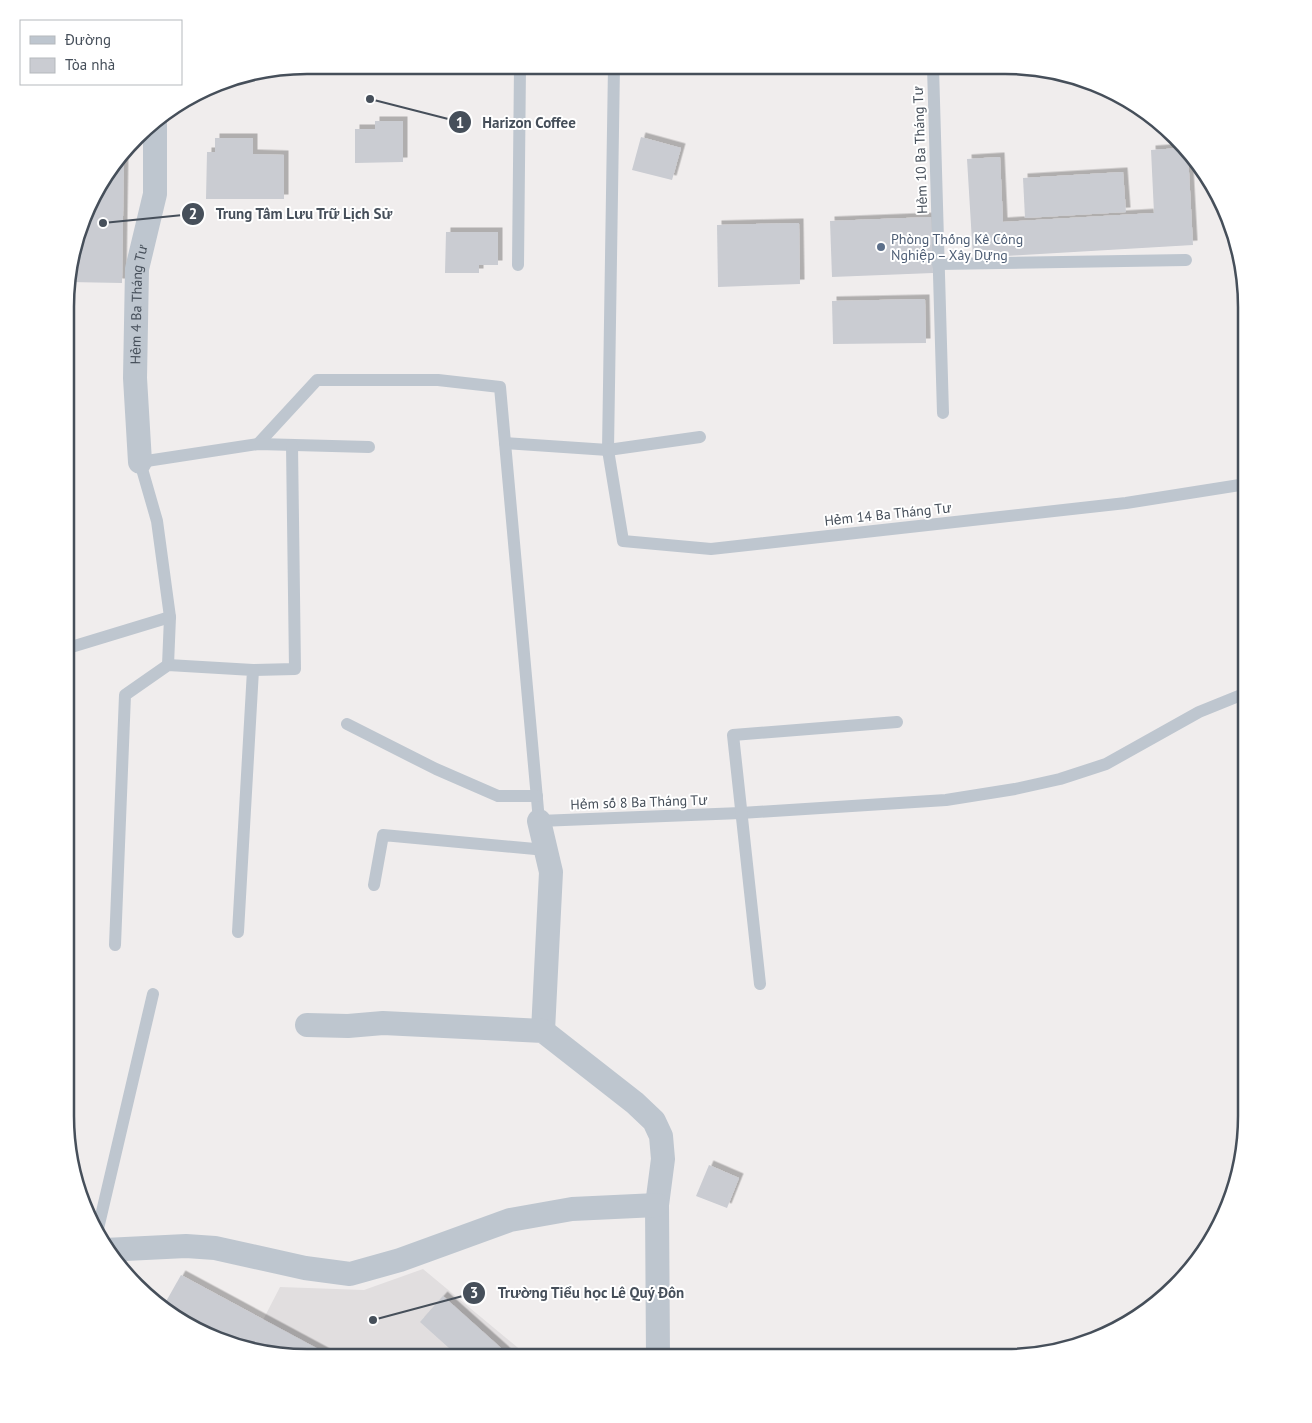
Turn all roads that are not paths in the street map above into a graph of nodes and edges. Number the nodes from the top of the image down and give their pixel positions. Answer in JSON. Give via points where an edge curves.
{"nodes":[{"id":1,"x":520,"y":74,"type":"edge"},
{"id":2,"x":614,"y":74,"type":"edge"},
{"id":3,"x":933,"y":74,"type":"edge"},
{"id":4,"x":155,"y":130,"type":"edge"},
{"id":5,"x":1186,"y":260,"type":"dead end"},
{"id":6,"x":938,"y":264,"type":"junction"},
{"id":7,"x":518,"y":265,"type":"dead end"},
{"id":8,"x":943,"y":413,"type":"dead end"},
{"id":9,"x":700,"y":438,"type":"dead end"},
{"id":10,"x":505,"y":443,"type":"junction"},
{"id":11,"x":258,"y":444,"type":"junction"},
{"id":12,"x":292,"y":445,"type":"junction"},
{"id":13,"x":368,"y":447,"type":"dead end"},
{"id":14,"x":608,"y":450,"type":"junction"},
{"id":15,"x":140,"y":462,"type":"junction"},
{"id":16,"x":1238,"y":485,"type":"edge"},
{"id":17,"x":170,"y":617,"type":"junction"},
{"id":18,"x":74,"y":646,"type":"edge"},
{"id":19,"x":168,"y":665,"type":"junction"},
{"id":20,"x":253,"y":670,"type":"junction"},
{"id":21,"x":1238,"y":696,"type":"edge"},
{"id":22,"x":897,"y":722,"type":"dead end"},
{"id":23,"x":347,"y":724,"type":"dead end"},
{"id":24,"x":537,"y":796,"type":"junction"},
{"id":25,"x":741,"y":813,"type":"junction"},
{"id":26,"x":539,"y":821,"type":"junction"},
{"id":27,"x":546,"y":850,"type":"junction"},
{"id":28,"x":374,"y":885,"type":"dead end"},
{"id":29,"x":238,"y":932,"type":"dead end"},
{"id":30,"x":115,"y":945,"type":"dead end"},
{"id":31,"x":760,"y":984,"type":"dead end"},
{"id":32,"x":153,"y":994,"type":"dead end"},
{"id":33,"x":306,"y":1025,"type":"dead end"},
{"id":34,"x":543,"y":1032,"type":"junction"},
{"id":35,"x":657,"y":1205,"type":"junction"},
{"id":36,"x":100,"y":1222,"type":"edge"},
{"id":37,"x":115,"y":1249,"type":"edge"},
{"id":38,"x":658,"y":1349,"type":"edge"}],
"edges":[{"from":1,"to":7,"type":"lane"},
{"from":2,"to":14,"type":"lane"},
{"from":3,"to":6,"type":"lane","name":"Hẻm 10 Ba Tháng Tư"},
{"from":4,"to":15,"type":"street","name":"Hẻm 4 Ba Tháng Tư","via":[[154,194],[137,269],[135,378]]},
{"from":5,"to":6,"type":"lane"},
{"from":6,"to":8,"type":"lane","name":"Hẻm 10 Ba Tháng Tư"},
{"from":9,"to":14,"type":"lane"},
{"from":10,"to":11,"type":"lane","via":[[500,387],[429,380],[317,380]]},
{"from":10,"to":14,"type":"lane"},
{"from":10,"to":24,"type":"lane"},
{"from":11,"to":12,"type":"lane"},
{"from":11,"to":15,"type":"lane"},
{"from":12,"to":13,"type":"lane"},
{"from":12,"to":20,"type":"lane","via":[[295,669]]},
{"from":14,"to":16,"type":"lane","name":"Hẻm 14 Ba Tháng Tư","via":[[623,541],[711,549],[1126,503]]},
{"from":15,"to":17,"type":"lane","via":[[157,520]]},
{"from":17,"to":18,"type":"lane"},
{"from":17,"to":19,"type":"lane"},
{"from":19,"to":20,"type":"lane"},
{"from":19,"to":30,"type":"lane","via":[[125,695]]},
{"from":20,"to":29,"type":"lane"},
{"from":21,"to":25,"type":"lane","name":"Hẻm số 8 Ba Tháng Tư","via":[[1199,712],[1106,764],[1015,789],[946,800]]},
{"from":22,"to":25,"type":"lane","via":[[733,735]]},
{"from":23,"to":24,"type":"lane","via":[[498,796]]},
{"from":24,"to":26,"type":"lane"},
{"from":25,"to":26,"type":"lane","name":"Hẻm số 8 Ba Tháng Tư"},
{"from":25,"to":31,"type":"lane"},
{"from":26,"to":27,"type":"street"},
{"from":27,"to":28,"type":"lane","via":[[383,835]]},
{"from":27,"to":34,"type":"street","via":[[551,872]]},
{"from":32,"to":36,"type":"lane"},
{"from":33,"to":34,"type":"street","via":[[383,1023]]},
{"from":34,"to":35,"type":"street","via":[[654,1121],[661,1136],[663,1159]]},
{"from":35,"to":37,"type":"street","via":[[572,1209],[510,1220],[400,1260],[350,1274],[305,1268],[215,1248]]},
{"from":35,"to":38,"type":"street"}]}
